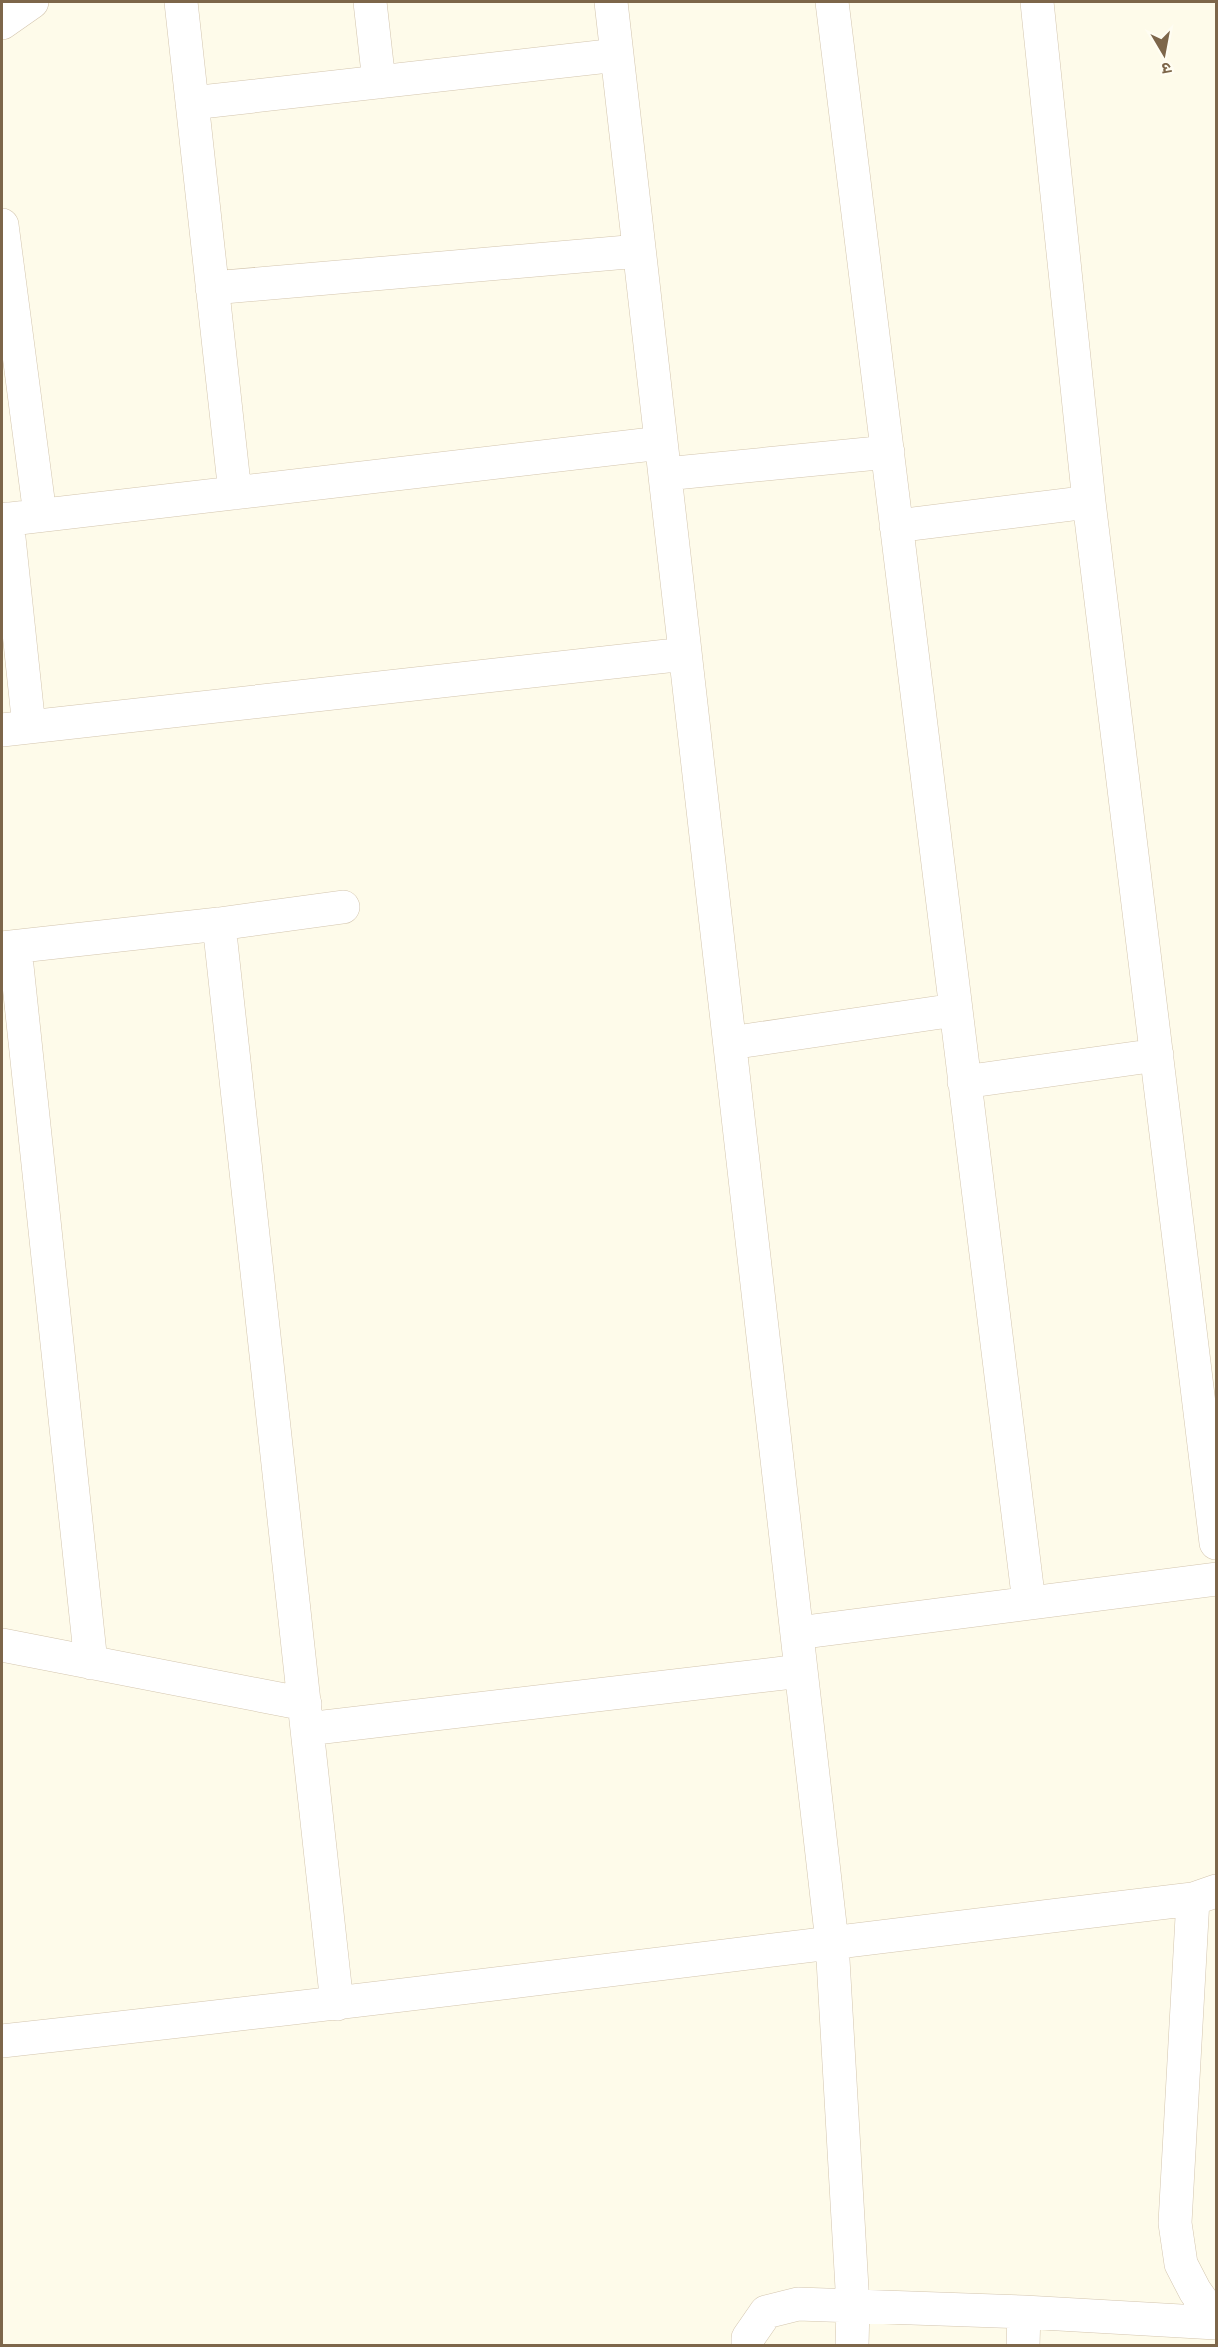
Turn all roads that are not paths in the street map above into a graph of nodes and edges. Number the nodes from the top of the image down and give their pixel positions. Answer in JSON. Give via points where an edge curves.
{"nodes":[{"id":1,"x":32,"y":2,"type":"edge"},
{"id":2,"x":181,"y":2,"type":"edge"},
{"id":3,"x":370,"y":2,"type":"edge"},
{"id":4,"x":611,"y":2,"type":"edge"},
{"id":5,"x":832,"y":2,"type":"edge"},
{"id":6,"x":1037,"y":2,"type":"edge"},
{"id":7,"x":2,"y":23,"type":"edge"},
{"id":8,"x":617,"y":55,"type":"junction"},
{"id":9,"x":379,"y":82,"type":"junction"},
{"id":10,"x":192,"y":103,"type":"junction"},
{"id":11,"x":2,"y":225,"type":"edge"},
{"id":12,"x":639,"y":251,"type":"junction"},
{"id":13,"x":212,"y":288,"type":"junction"},
{"id":14,"x":888,"y":452,"type":"junction"},
{"id":15,"x":663,"y":458,"type":"junction"},
{"id":16,"x":235,"y":493,"type":"junction"},
{"id":17,"x":1089,"y":502,"type":"junction"},
{"id":18,"x":40,"y":515,"type":"junction"},
{"id":19,"x":4,"y":520,"type":"edge"},
{"id":20,"x":896,"y":526,"type":"junction"},
{"id":21,"x":685,"y":654,"type":"junction"},
{"id":22,"x":15,"y":728,"type":"edge"},
{"id":23,"x":343,"y":907,"type":"dead end"},
{"id":24,"x":219,"y":924,"type":"junction"},
{"id":25,"x":8,"y":948,"type":"edge"},
{"id":26,"x":956,"y":1010,"type":"junction"},
{"id":27,"x":730,"y":1043,"type":"junction"},
{"id":28,"x":1157,"y":1055,"type":"junction"},
{"id":29,"x":964,"y":1082,"type":"junction"},
{"id":30,"x":1216,"y":1543,"type":"edge"},
{"id":31,"x":1216,"y":1579,"type":"edge"},
{"id":32,"x":1029,"y":1603,"type":"junction"},
{"id":33,"x":797,"y":1633,"type":"junction"},
{"id":34,"x":2,"y":1645,"type":"edge"},
{"id":35,"x":91,"y":1663,"type":"junction"},
{"id":36,"x":801,"y":1671,"type":"junction"},
{"id":37,"x":306,"y":1717,"type":"junction"},
{"id":38,"x":1205,"y":1895,"type":"edge"},
{"id":39,"x":832,"y":1942,"type":"junction"},
{"id":40,"x":337,"y":2004,"type":"junction"},
{"id":41,"x":2,"y":2042,"type":"edge"},
{"id":42,"x":853,"y":2306,"type":"junction"},
{"id":43,"x":1024,"y":2312,"type":"junction"},
{"id":44,"x":1216,"y":2322,"type":"edge"},
{"id":45,"x":748,"y":2346,"type":"edge"},
{"id":46,"x":852,"y":2346,"type":"edge"},
{"id":47,"x":1023,"y":2346,"type":"edge"}],
"edges":[{"from":1,"to":7,"type":"street"},
{"from":2,"to":10,"type":"street"},
{"from":3,"to":9,"type":"street"},
{"from":4,"to":8,"type":"street"},
{"from":5,"to":14,"type":"street"},
{"from":6,"to":17,"type":"street"},
{"from":8,"to":9,"type":"street"},
{"from":8,"to":12,"type":"street"},
{"from":9,"to":10,"type":"street"},
{"from":10,"to":13,"type":"street"},
{"from":11,"to":18,"type":"street"},
{"from":12,"to":13,"type":"street"},
{"from":12,"to":15,"type":"street"},
{"from":13,"to":16,"type":"street"},
{"from":14,"to":15,"type":"street"},
{"from":14,"to":20,"type":"street"},
{"from":15,"to":16,"type":"street"},
{"from":15,"to":21,"type":"street"},
{"from":16,"to":18,"type":"street"},
{"from":17,"to":20,"type":"street"},
{"from":17,"to":28,"type":"street"},
{"from":18,"to":19,"type":"street"},
{"from":19,"to":22,"type":"street"},
{"from":20,"to":26,"type":"street"},
{"from":21,"to":22,"type":"street"},
{"from":21,"to":27,"type":"street"},
{"from":23,"to":24,"type":"street"},
{"from":24,"to":25,"type":"street"},
{"from":24,"to":37,"type":"street"},
{"from":25,"to":35,"type":"street"},
{"from":26,"to":27,"type":"street"},
{"from":26,"to":29,"type":"street"},
{"from":27,"to":33,"type":"street"},
{"from":28,"to":29,"type":"street"},
{"from":28,"to":30,"type":"street"},
{"from":29,"to":32,"type":"street"},
{"from":31,"to":32,"type":"street"},
{"from":32,"to":33,"type":"street"},
{"from":33,"to":36,"type":"street"},
{"from":34,"to":35,"type":"street"},
{"from":35,"to":37,"type":"street"},
{"from":36,"to":37,"type":"street"},
{"from":36,"to":39,"type":"street"},
{"from":37,"to":40,"type":"street"},
{"from":38,"to":39,"type":"street"},
{"from":38,"to":44,"type":"street","via":[[1175,2223],[1181,2264]]},
{"from":39,"to":40,"type":"street"},
{"from":39,"to":42,"type":"street"},
{"from":40,"to":41,"type":"street"},
{"from":42,"to":43,"type":"street"},
{"from":42,"to":45,"type":"street","via":[[798,2304],[766,2312],[748,2338]]},
{"from":42,"to":46,"type":"street"},
{"from":43,"to":44,"type":"street"},
{"from":43,"to":47,"type":"street"}]}
